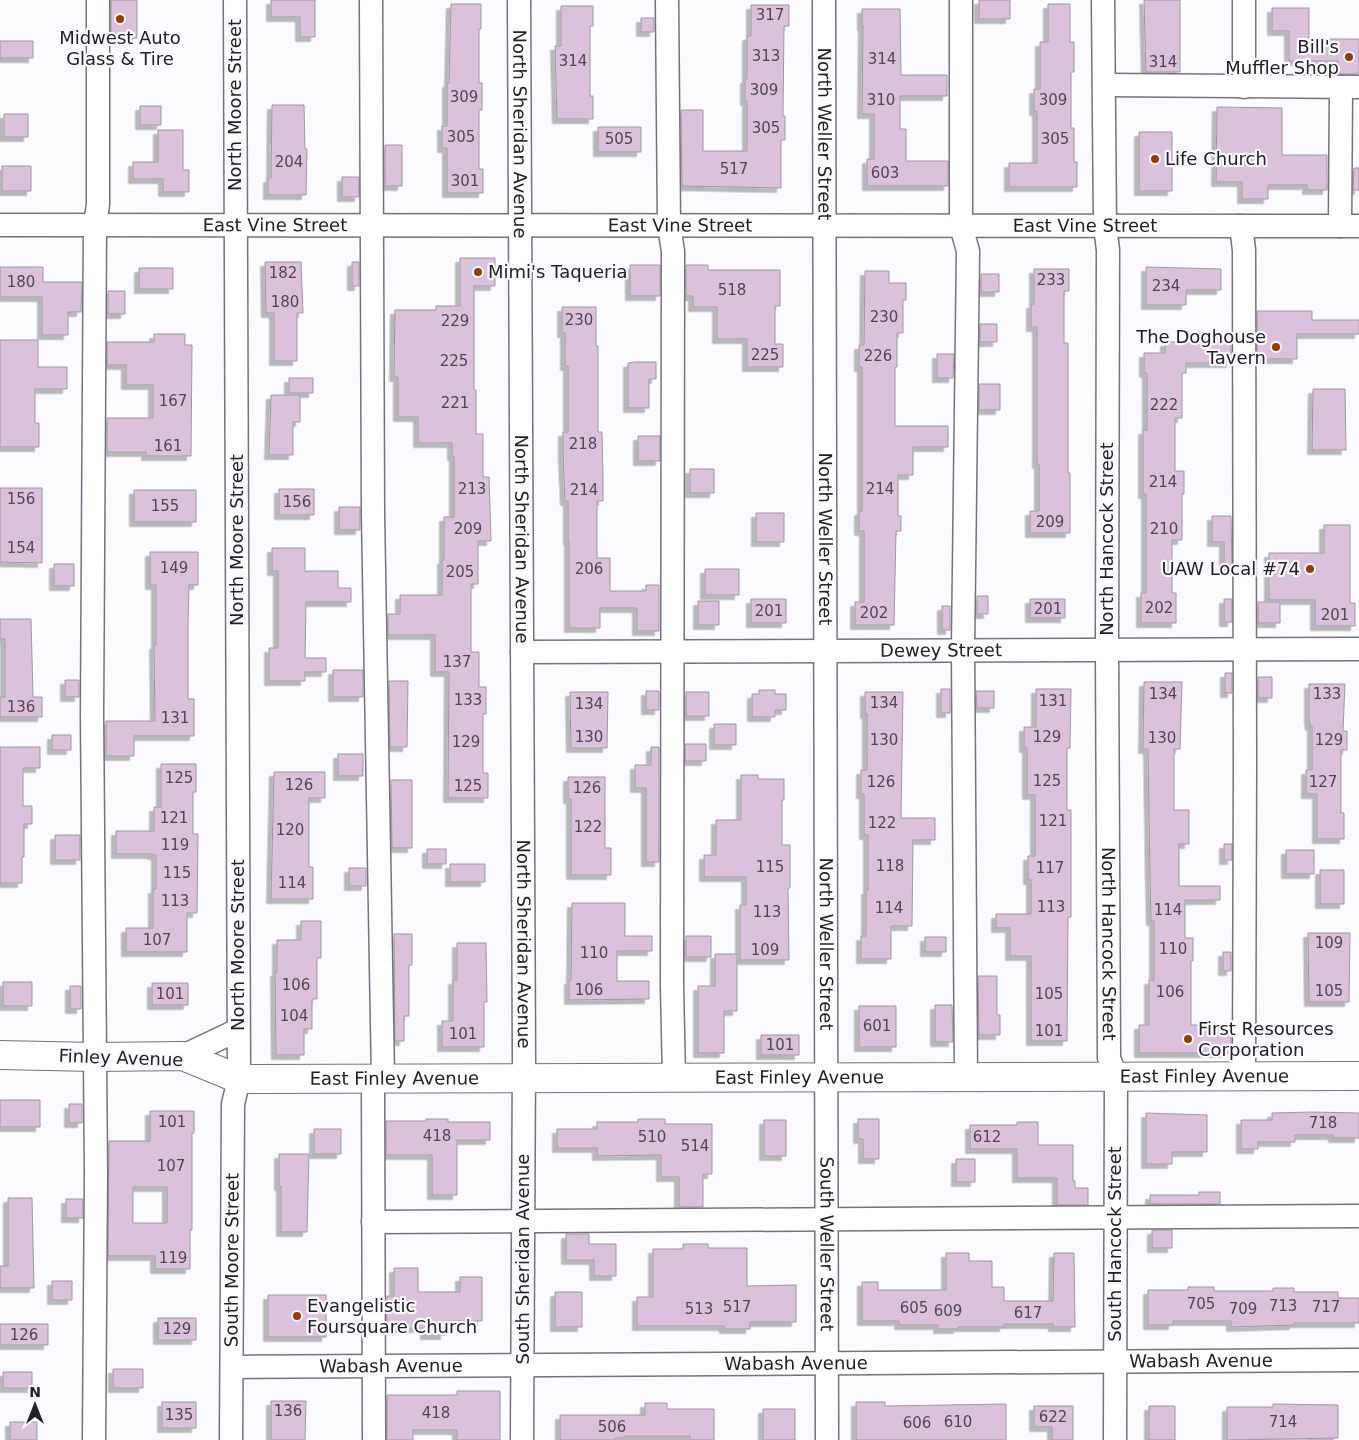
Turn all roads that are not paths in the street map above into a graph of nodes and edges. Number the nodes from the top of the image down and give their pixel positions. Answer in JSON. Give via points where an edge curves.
{"nodes":[{"id":1,"x":98,"y":0,"type":"edge"},
{"id":2,"x":235,"y":0,"type":"edge"},
{"id":3,"x":371,"y":0,"type":"edge"},
{"id":4,"x":519,"y":0,"type":"edge"},
{"id":5,"x":667,"y":0,"type":"edge"},
{"id":6,"x":824,"y":0,"type":"edge"},
{"id":7,"x":961,"y":0,"type":"edge"},
{"id":8,"x":1103,"y":0,"type":"edge"},
{"id":9,"x":1244,"y":0,"type":"edge"},
{"id":10,"x":1104,"y":85,"type":"junction"},
{"id":11,"x":1244,"y":87,"type":"junction"},
{"id":12,"x":1350,"y":87,"type":"edge"},
{"id":13,"x":0,"y":225,"type":"edge"},
{"id":14,"x":95,"y":225,"type":"junction"},
{"id":15,"x":236,"y":225,"type":"junction"},
{"id":16,"x":372,"y":225,"type":"junction"},
{"id":17,"x":521,"y":226,"type":"junction"},
{"id":18,"x":670,"y":226,"type":"junction"},
{"id":19,"x":825,"y":226,"type":"junction"},
{"id":20,"x":961,"y":226,"type":"junction"},
{"id":21,"x":1105,"y":226,"type":"junction"},
{"id":22,"x":1241,"y":226,"type":"junction"},
{"id":23,"x":1350,"y":226,"type":"edge"},
{"id":24,"x":1359,"y":648,"type":"edge"},
{"id":25,"x":964,"y":649,"type":"junction"},
{"id":26,"x":1107,"y":649,"type":"junction"},
{"id":27,"x":1245,"y":649,"type":"junction"},
{"id":28,"x":826,"y":650,"type":"junction"},
{"id":29,"x":673,"y":651,"type":"junction"},
{"id":30,"x":522,"y":652,"type":"junction"},
{"id":31,"x":238,"y":1030,"type":"junction"},
{"id":32,"x":0,"y":1055,"type":"edge"},
{"id":33,"x":183,"y":1056,"type":"junction"},
{"id":34,"x":95,"y":1057,"type":"junction"},
{"id":35,"x":1359,"y":1076,"type":"edge"},
{"id":36,"x":966,"y":1077,"type":"junction"},
{"id":37,"x":1116,"y":1077,"type":"junction"},
{"id":38,"x":1244,"y":1077,"type":"junction"},
{"id":39,"x":524,"y":1078,"type":"junction"},
{"id":40,"x":674,"y":1078,"type":"junction"},
{"id":41,"x":827,"y":1078,"type":"junction"},
{"id":42,"x":239,"y":1079,"type":"junction"},
{"id":43,"x":378,"y":1079,"type":"junction"},
{"id":44,"x":1359,"y":1216,"type":"edge"},
{"id":45,"x":1116,"y":1218,"type":"junction"},
{"id":46,"x":827,"y":1219,"type":"junction"},
{"id":47,"x":523,"y":1221,"type":"junction"},
{"id":48,"x":373,"y":1222,"type":"junction"},
{"id":49,"x":1359,"y":1360,"type":"edge"},
{"id":50,"x":1115,"y":1362,"type":"junction"},
{"id":51,"x":827,"y":1363,"type":"junction"},
{"id":52,"x":522,"y":1365,"type":"junction"},
{"id":53,"x":374,"y":1366,"type":"junction"},
{"id":54,"x":232,"y":1367,"type":"junction"},
{"id":55,"x":94,"y":1440,"type":"edge"},
{"id":56,"x":232,"y":1440,"type":"edge"},
{"id":57,"x":374,"y":1440,"type":"edge"},
{"id":58,"x":522,"y":1440,"type":"edge"},
{"id":59,"x":827,"y":1440,"type":"edge"},
{"id":60,"x":1115,"y":1440,"type":"edge"}],
"edges":[{"from":1,"to":14,"type":"street","via":[[98,204]]},
{"from":2,"to":15,"type":"street","name":"North Moore Street"},
{"from":3,"to":16,"type":"street"},
{"from":4,"to":17,"type":"street","name":"North Sheridan Avenue"},
{"from":5,"to":18,"type":"street"},
{"from":6,"to":19,"type":"street","name":"North Weller Street"},
{"from":7,"to":20,"type":"street"},
{"from":8,"to":10,"type":"street","name":"North Hancock Street"},
{"from":9,"to":11,"type":"street"},
{"from":10,"to":11,"type":"street"},
{"from":10,"to":21,"type":"street","name":"North Hancock Street"},
{"from":11,"to":12,"type":"street"},
{"from":12,"to":23,"type":"street"},
{"from":13,"to":14,"type":"street","name":"East Vine Street"},
{"from":14,"to":15,"type":"street","name":"East Vine Street"},
{"from":14,"to":34,"type":"street","via":[[92,715]]},
{"from":15,"to":16,"type":"street","name":"East Vine Street"},
{"from":15,"to":31,"type":"street","name":"North Moore Street"},
{"from":16,"to":17,"type":"street","name":"East Vine Street"},
{"from":16,"to":43,"type":"street"},
{"from":17,"to":18,"type":"street","name":"East Vine Street"},
{"from":17,"to":30,"type":"street","name":"North Sheridan Avenue"},
{"from":18,"to":19,"type":"street","name":"East Vine Street"},
{"from":18,"to":29,"type":"street","via":[[673,251]]},
{"from":19,"to":20,"type":"street","name":"East Vine Street"},
{"from":19,"to":28,"type":"street","name":"North Weller Street"},
{"from":20,"to":21,"type":"street","name":"East Vine Street"},
{"from":20,"to":25,"type":"street","via":[[968,251]]},
{"from":21,"to":22,"type":"street","name":"East Vine Street"},
{"from":21,"to":26,"type":"street","name":"North Hancock Street","via":[[1108,250]]},
{"from":22,"to":23,"type":"street","name":"East Vine Street"},
{"from":22,"to":27,"type":"street","via":[[1244,250]]},
{"from":24,"to":27,"type":"street","name":"Dewey Street"},
{"from":25,"to":26,"type":"street","name":"Dewey Street"},
{"from":25,"to":28,"type":"street","name":"Dewey Street"},
{"from":25,"to":36,"type":"street"},
{"from":26,"to":27,"type":"street","name":"Dewey Street"},
{"from":26,"to":37,"type":"street","name":"North Hancock Street","via":[[1108,1058]]},
{"from":27,"to":38,"type":"street"},
{"from":28,"to":29,"type":"street","name":"Dewey Street"},
{"from":28,"to":41,"type":"street","name":"North Weller Street"},
{"from":29,"to":30,"type":"street","name":"Dewey Street"},
{"from":29,"to":40,"type":"street"},
{"from":30,"to":39,"type":"street","name":"North Sheridan Avenue"},
{"from":31,"to":33,"type":"street"},
{"from":31,"to":42,"type":"street","name":"North Moore Street"},
{"from":32,"to":34,"type":"main road","name":"Finley Avenue"},
{"from":33,"to":34,"type":"main road","name":"Finley Avenue"},
{"from":33,"to":42,"type":"main road","name":"Finley Avenue"},
{"from":34,"to":55,"type":"street"},
{"from":35,"to":38,"type":"main road","name":"East Finley Avenue"},
{"from":36,"to":37,"type":"main road","name":"East Finley Avenue"},
{"from":36,"to":41,"type":"main road","name":"East Finley Avenue"},
{"from":37,"to":38,"type":"main road","name":"East Finley Avenue"},
{"from":37,"to":45,"type":"street","name":"South Hancock Street"},
{"from":39,"to":40,"type":"main road","name":"East Finley Avenue"},
{"from":39,"to":43,"type":"main road","name":"East Finley Avenue"},
{"from":39,"to":47,"type":"street","name":"South Sheridan Avenue"},
{"from":40,"to":41,"type":"main road","name":"East Finley Avenue"},
{"from":41,"to":46,"type":"street","name":"South Weller Street"},
{"from":42,"to":43,"type":"main road","name":"East Finley Avenue"},
{"from":42,"to":54,"type":"street","name":"South Moore Street","via":[[233,1104]]},
{"from":43,"to":48,"type":"street"},
{"from":44,"to":45,"type":"street"},
{"from":45,"to":46,"type":"street"},
{"from":45,"to":50,"type":"street","name":"South Hancock Street"},
{"from":46,"to":47,"type":"street"},
{"from":46,"to":51,"type":"street","name":"South Weller Street"},
{"from":47,"to":48,"type":"street"},
{"from":47,"to":52,"type":"street","name":"South Sheridan Avenue"},
{"from":48,"to":53,"type":"street"},
{"from":49,"to":50,"type":"street","name":"Wabash Avenue"},
{"from":50,"to":51,"type":"street","name":"Wabash Avenue"},
{"from":50,"to":60,"type":"street","name":"South Hancock Street"},
{"from":51,"to":52,"type":"street","name":"Wabash Avenue"},
{"from":51,"to":59,"type":"street","name":"South Weller Street"},
{"from":52,"to":53,"type":"street","name":"Wabash Avenue"},
{"from":52,"to":58,"type":"street","name":"South Sheridan Avenue"},
{"from":53,"to":54,"type":"street","name":"Wabash Avenue"},
{"from":53,"to":57,"type":"street"},
{"from":54,"to":56,"type":"street","name":"South Moore Street"}]}
